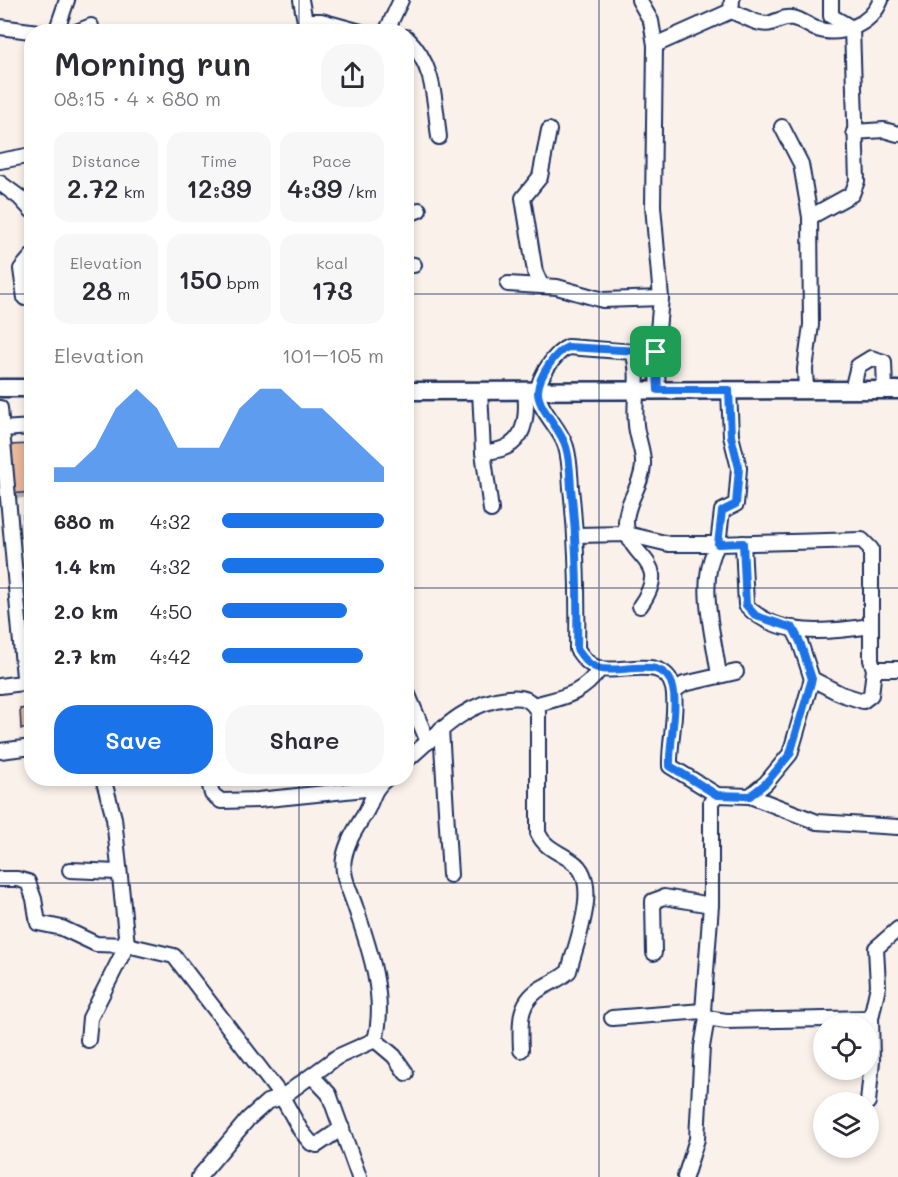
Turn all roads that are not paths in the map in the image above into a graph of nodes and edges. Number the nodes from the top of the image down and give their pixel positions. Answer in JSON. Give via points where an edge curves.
{"nodes":[{"id":1,"x":67,"y":0,"type":"edge"},
{"id":2,"x":301,"y":0,"type":"edge"},
{"id":3,"x":401,"y":0,"type":"edge"},
{"id":4,"x":639,"y":0,"type":"edge"},
{"id":5,"x":831,"y":0,"type":"edge"},
{"id":6,"x":880,"y":0,"type":"edge"},
{"id":7,"x":732,"y":5,"type":"edge"},
{"id":8,"x":59,"y":24,"type":"edge"},
{"id":9,"x":307,"y":24,"type":"edge"},
{"id":10,"x":313,"y":24,"type":"edge"},
{"id":11,"x":332,"y":24,"type":"edge"},
{"id":12,"x":390,"y":24,"type":"edge"},
{"id":13,"x":0,"y":27,"type":"edge"},
{"id":14,"x":852,"y":28,"type":"junction"},
{"id":15,"x":24,"y":30,"type":"edge"},
{"id":16,"x":414,"y":44,"type":"edge"},
{"id":17,"x":655,"y":45,"type":"junction"},
{"id":18,"x":782,"y":127,"type":"dead end"},
{"id":19,"x":549,"y":130,"type":"dead end"},
{"id":20,"x":854,"y":132,"type":"junction"},
{"id":21,"x":898,"y":134,"type":"edge"},
{"id":22,"x":439,"y":137,"type":"dead end"},
{"id":23,"x":24,"y":156,"type":"edge"},
{"id":24,"x":0,"y":161,"type":"edge"},
{"id":25,"x":0,"y":183,"type":"edge"},
{"id":26,"x":24,"y":202,"type":"edge"},
{"id":27,"x":810,"y":217,"type":"junction"},
{"id":28,"x":24,"y":265,"type":"edge"},
{"id":29,"x":508,"y":284,"type":"dead end"},
{"id":30,"x":541,"y":285,"type":"junction"},
{"id":31,"x":24,"y":291,"type":"edge"},
{"id":32,"x":661,"y":298,"type":"junction"},
{"id":33,"x":633,"y":352,"type":"junction"},
{"id":34,"x":656,"y":352,"type":"junction"},
{"id":35,"x":0,"y":388,"type":"edge"},
{"id":36,"x":24,"y":388,"type":"edge"},
{"id":37,"x":414,"y":390,"type":"edge"},
{"id":38,"x":480,"y":390,"type":"junction"},
{"id":39,"x":532,"y":390,"type":"junction"},
{"id":40,"x":637,"y":390,"type":"junction"},
{"id":41,"x":658,"y":390,"type":"junction"},
{"id":42,"x":729,"y":390,"type":"junction"},
{"id":43,"x":806,"y":390,"type":"junction"},
{"id":44,"x":852,"y":390,"type":"junction"},
{"id":45,"x":891,"y":390,"type":"edge"},
{"id":46,"x":0,"y":408,"type":"edge"},
{"id":47,"x":24,"y":428,"type":"edge"},
{"id":48,"x":2,"y":429,"type":"junction"},
{"id":49,"x":483,"y":452,"type":"junction"},
{"id":50,"x":5,"y":506,"type":"edge"},
{"id":51,"x":491,"y":510,"type":"dead end"},
{"id":52,"x":627,"y":534,"type":"junction"},
{"id":53,"x":577,"y":535,"type":"junction"},
{"id":54,"x":743,"y":543,"type":"junction"},
{"id":55,"x":718,"y":544,"type":"junction"},
{"id":56,"x":640,"y":606,"type":"dead end"},
{"id":57,"x":871,"y":626,"type":"junction"},
{"id":58,"x":793,"y":628,"type":"junction"},
{"id":59,"x":600,"y":669,"type":"junction"},
{"id":60,"x":874,"y":669,"type":"junction"},
{"id":61,"x":898,"y":669,"type":"edge"},
{"id":62,"x":736,"y":672,"type":"dead end"},
{"id":63,"x":719,"y":676,"type":"junction"},
{"id":64,"x":812,"y":679,"type":"junction"},
{"id":65,"x":0,"y":686,"type":"edge"},
{"id":66,"x":674,"y":691,"type":"junction"},
{"id":67,"x":534,"y":705,"type":"junction"},
{"id":68,"x":414,"y":709,"type":"edge"},
{"id":69,"x":441,"y":729,"type":"junction"},
{"id":70,"x":428,"y":742,"type":"junction"},
{"id":71,"x":24,"y":748,"type":"edge"},
{"id":72,"x":0,"y":751,"type":"edge"},
{"id":73,"x":414,"y":754,"type":"edge"},
{"id":74,"x":105,"y":786,"type":"edge"},
{"id":75,"x":210,"y":786,"type":"edge"},
{"id":76,"x":377,"y":786,"type":"edge"},
{"id":77,"x":375,"y":788,"type":"junction"},
{"id":78,"x":717,"y":795,"type":"junction"},
{"id":79,"x":750,"y":796,"type":"junction"},
{"id":80,"x":898,"y":827,"type":"edge"},
{"id":81,"x":70,"y":870,"type":"dead end"},
{"id":82,"x":118,"y":872,"type":"junction"},
{"id":83,"x":450,"y":875,"type":"dead end"},
{"id":84,"x":0,"y":879,"type":"edge"},
{"id":85,"x":711,"y":905,"type":"junction"},
{"id":86,"x":898,"y":929,"type":"edge"},
{"id":87,"x":127,"y":945,"type":"junction"},
{"id":88,"x":654,"y":953,"type":"dead end"},
{"id":89,"x":705,"y":1014,"type":"junction"},
{"id":90,"x":871,"y":1014,"type":"edge"},
{"id":91,"x":612,"y":1018,"type":"dead end"},
{"id":92,"x":813,"y":1019,"type":"edge"},
{"id":93,"x":88,"y":1040,"type":"dead end"},
{"id":94,"x":375,"y":1040,"type":"junction"},
{"id":95,"x":522,"y":1050,"type":"dead end"},
{"id":96,"x":406,"y":1073,"type":"dead end"},
{"id":97,"x":312,"y":1076,"type":"junction"},
{"id":98,"x":282,"y":1097,"type":"junction"},
{"id":99,"x":342,"y":1128,"type":"junction"},
{"id":100,"x":200,"y":1177,"type":"edge"},
{"id":101,"x":359,"y":1177,"type":"edge"},
{"id":102,"x":685,"y":1177,"type":"edge"}],
"edges":[{"from":1,"to":8,"type":"street"},
{"from":2,"to":9,"type":"street"},
{"from":3,"to":12,"type":"street"},
{"from":4,"to":17,"type":"street","via":[[651,21]]},
{"from":5,"to":14,"type":"street","via":[[831,16]]},
{"from":6,"to":14,"type":"street","via":[[868,21]]},
{"from":7,"to":14,"type":"street","via":[[762,23],[772,24],[791,17],[820,29]]},
{"from":7,"to":17,"type":"street"},
{"from":10,"to":11,"type":"street"},
{"from":13,"to":15,"type":"street"},
{"from":14,"to":20,"type":"street"},
{"from":16,"to":22,"type":"street","via":[[421,51],[432,78]]},
{"from":17,"to":32,"type":"street","via":[[653,206]]},
{"from":18,"to":27,"type":"street","via":[[801,164]]},
{"from":19,"to":30,"type":"street","via":[[540,177],[523,198],[535,272]]},
{"from":20,"to":21,"type":"street","via":[[884,130]]},
{"from":20,"to":27,"type":"street","via":[[857,181],[852,194]]},
{"from":23,"to":24,"type":"street"},
{"from":25,"to":26,"type":"street"},
{"from":27,"to":43,"type":"street","via":[[811,325]]},
{"from":28,"to":31,"type":"street"},
{"from":29,"to":30,"type":"street"},
{"from":30,"to":32,"type":"street","via":[[603,300]]},
{"from":32,"to":34,"type":"street"},
{"from":33,"to":34,"type":"street"},
{"from":33,"to":39,"type":"street","via":[[568,347],[552,358]]},
{"from":33,"to":40,"type":"street"},
{"from":34,"to":41,"type":"street"},
{"from":35,"to":36,"type":"main road"},
{"from":37,"to":38,"type":"main road"},
{"from":38,"to":39,"type":"main road"},
{"from":38,"to":49,"type":"street"},
{"from":39,"to":40,"type":"main road"},
{"from":39,"to":49,"type":"street","via":[[528,411],[513,444],[500,452]]},
{"from":39,"to":53,"type":"street","via":[[542,409],[556,423],[566,447]]},
{"from":40,"to":41,"type":"main road"},
{"from":40,"to":52,"type":"street","via":[[635,424],[644,465],[630,501]]},
{"from":41,"to":42,"type":"main road"},
{"from":42,"to":43,"type":"main road"},
{"from":42,"to":55,"type":"street","via":[[731,436],[739,468],[736,504],[722,511]]},
{"from":43,"to":44,"type":"main road"},
{"from":44,"to":45,"type":"main road"},
{"from":44,"to":45,"type":"street","via":[[858,366],[872,358],[884,362]]},
{"from":46,"to":48,"type":"street"},
{"from":47,"to":48,"type":"street"},
{"from":48,"to":50,"type":"street"},
{"from":49,"to":51,"type":"street"},
{"from":50,"to":65,"type":"street","via":[[24,677],[22,683]]},
{"from":52,"to":53,"type":"street"},
{"from":52,"to":55,"type":"street","via":[[669,544]]},
{"from":52,"to":56,"type":"street","via":[[647,561],[653,578],[652,588]]},
{"from":53,"to":59,"type":"street","via":[[577,649],[585,661]]},
{"from":54,"to":55,"type":"street"},
{"from":54,"to":57,"type":"street","via":[[862,540],[871,549]]},
{"from":54,"to":58,"type":"street","via":[[746,605],[756,616]]},
{"from":55,"to":63,"type":"street","via":[[712,554],[707,583]]},
{"from":57,"to":58,"type":"street","via":[[820,633]]},
{"from":57,"to":60,"type":"street"},
{"from":58,"to":64,"type":"street"},
{"from":59,"to":66,"type":"street","via":[[658,669],[670,678]]},
{"from":59,"to":67,"type":"street","via":[[579,690]]},
{"from":60,"to":61,"type":"street"},
{"from":60,"to":64,"type":"street","via":[[871,695],[863,701]]},
{"from":62,"to":63,"type":"street"},
{"from":63,"to":66,"type":"street","via":[[684,684]]},
{"from":64,"to":79,"type":"street","via":[[790,754]]},
{"from":66,"to":78,"type":"street","via":[[670,766]]},
{"from":67,"to":69,"type":"street","via":[[523,698],[492,699],[470,708]]},
{"from":67,"to":95,"type":"street","via":[[540,718],[538,833],[546,846],[578,865],[586,876],[588,893],[569,971],[537,990],[520,1012]]},
{"from":68,"to":70,"type":"street"},
{"from":69,"to":70,"type":"street"},
{"from":69,"to":83,"type":"street"},
{"from":70,"to":73,"type":"street"},
{"from":71,"to":72,"type":"street"},
{"from":74,"to":82,"type":"street","via":[[114,818]]},
{"from":75,"to":77,"type":"street","via":[[212,794],[221,801]]},
{"from":76,"to":77,"type":"street"},
{"from":77,"to":94,"type":"street","via":[[348,842],[344,860],[346,881],[379,1002],[380,1022]]},
{"from":78,"to":79,"type":"street"},
{"from":78,"to":85,"type":"street","via":[[711,802]]},
{"from":79,"to":80,"type":"street","via":[[817,822]]},
{"from":81,"to":82,"type":"street"},
{"from":82,"to":87,"type":"street"},
{"from":84,"to":87,"type":"street","via":[[27,882],[38,923],[62,928],[96,944]]},
{"from":85,"to":88,"type":"street","via":[[664,897],[653,901]]},
{"from":85,"to":89,"type":"street"},
{"from":86,"to":90,"type":"street","via":[[876,948],[878,986]]},
{"from":87,"to":93,"type":"street","via":[[90,1018]]},
{"from":87,"to":98,"type":"street","via":[[174,956]]},
{"from":89,"to":91,"type":"street"},
{"from":89,"to":92,"type":"street","via":[[726,1021]]},
{"from":89,"to":102,"type":"street","via":[[697,1139]]},
{"from":94,"to":96,"type":"street"},
{"from":94,"to":97,"type":"street","via":[[336,1057]]},
{"from":97,"to":98,"type":"street"},
{"from":97,"to":99,"type":"street","via":[[329,1094]]},
{"from":98,"to":99,"type":"street","via":[[311,1143],[316,1145]]},
{"from":98,"to":100,"type":"street","via":[[267,1102],[248,1119]]},
{"from":99,"to":101,"type":"street"}]}
